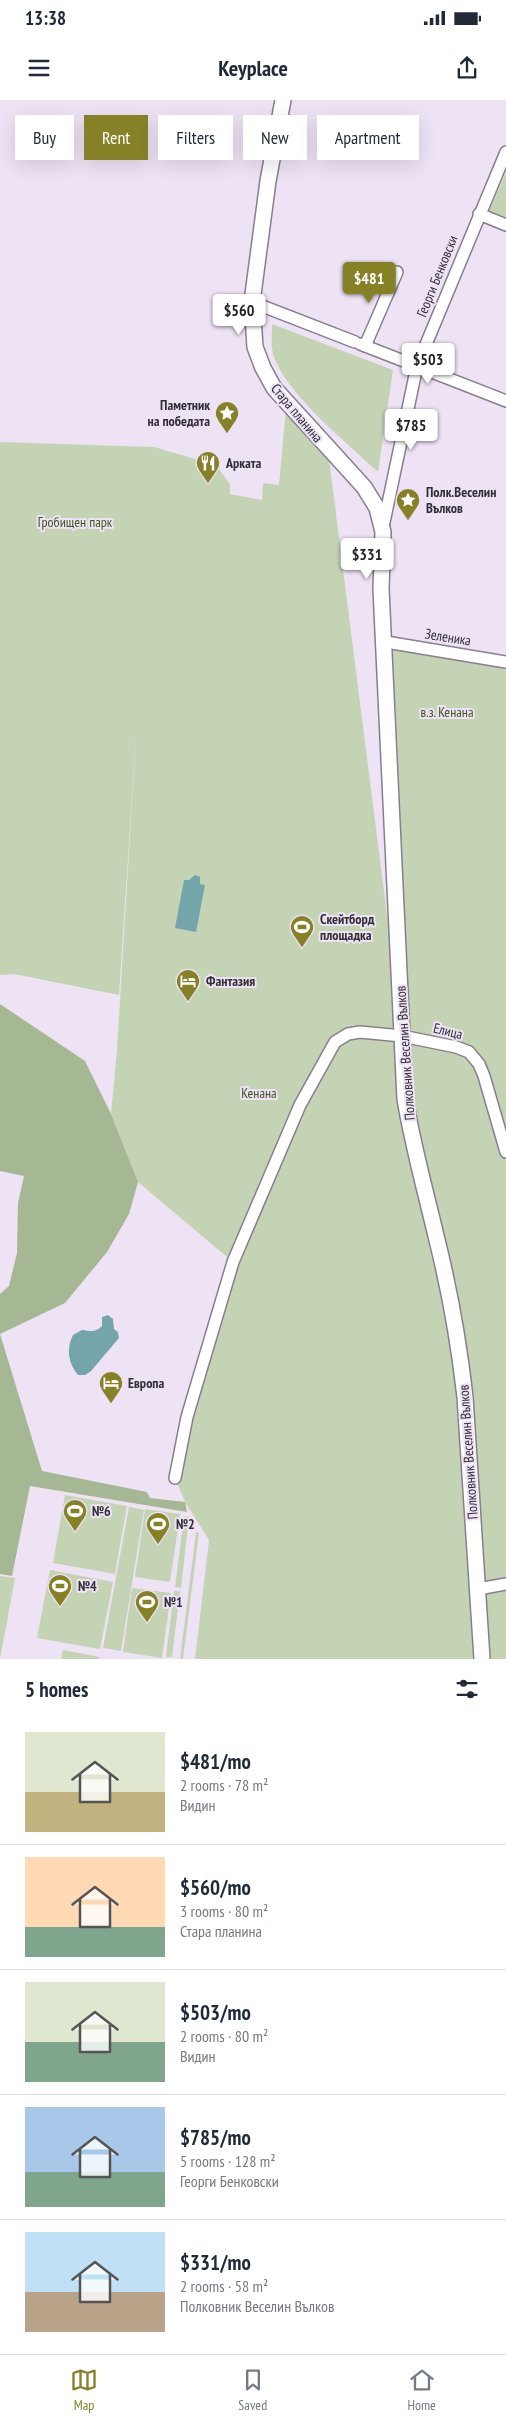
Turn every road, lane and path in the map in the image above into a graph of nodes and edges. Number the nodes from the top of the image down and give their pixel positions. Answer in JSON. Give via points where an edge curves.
{"nodes":[{"id":1,"x":283,"y":100,"type":"edge"},
{"id":2,"x":506,"y":152,"type":"edge"},
{"id":3,"x":479,"y":214,"type":"junction"},
{"id":4,"x":506,"y":225,"type":"edge"},
{"id":5,"x":397,"y":272,"type":"dead end"},
{"id":6,"x":252,"y":302,"type":"junction"},
{"id":7,"x":360,"y":344,"type":"junction"},
{"id":8,"x":416,"y":366,"type":"junction"},
{"id":9,"x":506,"y":401,"type":"edge"},
{"id":10,"x":382,"y":532,"type":"junction"},
{"id":11,"x":386,"y":642,"type":"junction"},
{"id":12,"x":506,"y":662,"type":"edge"},
{"id":13,"x":402,"y":1036,"type":"junction"},
{"id":14,"x":506,"y":1152,"type":"edge"},
{"id":15,"x":175,"y":1478,"type":"dead end"},
{"id":16,"x":506,"y":1584,"type":"edge"},
{"id":17,"x":478,"y":1590,"type":"junction"},
{"id":18,"x":482,"y":1659,"type":"edge"}],
"edges":[{"from":1,"to":6,"type":"main road","name":"Стара планина","via":[[268,181]]},
{"from":2,"to":3,"type":"street","name":"Георги Бенковски"},
{"from":3,"to":4,"type":"street"},
{"from":3,"to":8,"type":"street","name":"Георги Бенковски"},
{"from":5,"to":7,"type":"street"},
{"from":6,"to":7,"type":"street"},
{"from":6,"to":10,"type":"main road","name":"Стара планина","via":[[256,347],[263,368],[288,405],[364,487],[376,508]]},
{"from":7,"to":8,"type":"street"},
{"from":8,"to":9,"type":"street"},
{"from":8,"to":10,"type":"street","name":"Георги Бенковски"},
{"from":10,"to":11,"type":"main road","name":"Полковник Веселин Вълков","via":[[381,589]]},
{"from":11,"to":12,"type":"street","name":"Зеленика"},
{"from":11,"to":13,"type":"main road","name":"Полковник Веселин Вълков"},
{"from":13,"to":14,"type":"street","name":"Елица","via":[[462,1049],[475,1058],[484,1076]]},
{"from":13,"to":15,"type":"street","name":"Елица","via":[[360,1032],[340,1038],[324,1059],[300,1105],[233,1262],[187,1417]]},
{"from":13,"to":17,"type":"main road","name":"Полковник Веселин Вълков","via":[[411,1140],[439,1249],[461,1360]]},
{"from":16,"to":17,"type":"street"},
{"from":17,"to":18,"type":"main road","name":"Полковник Веселин Вълков"}]}
